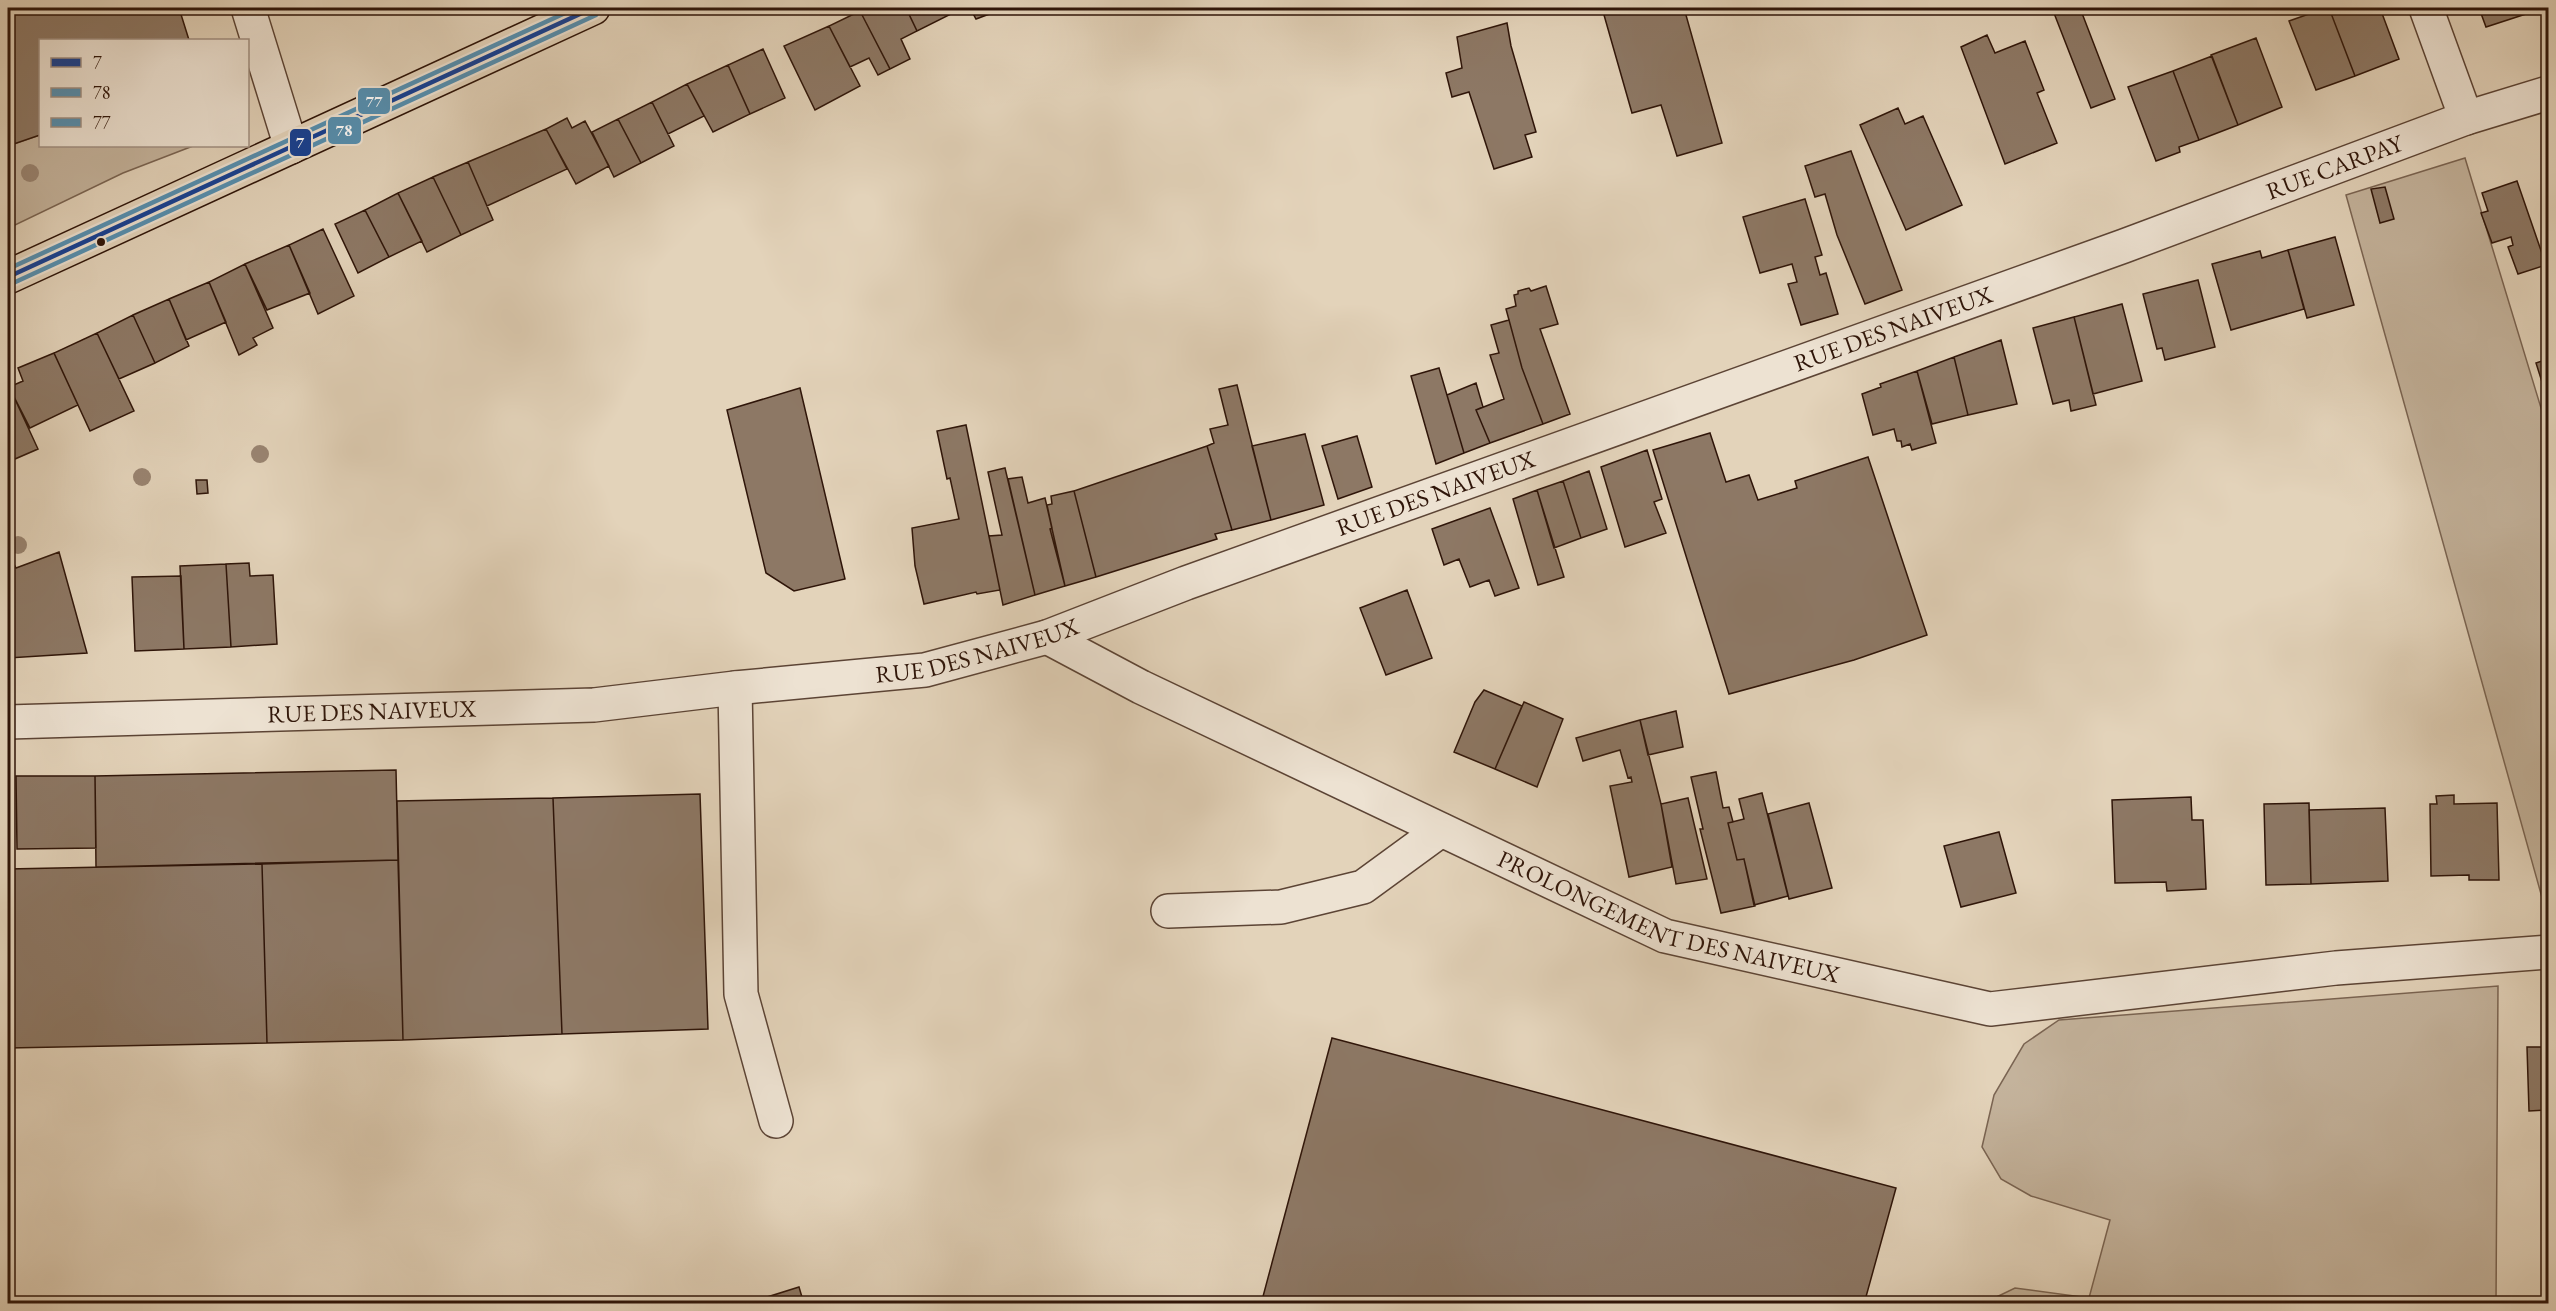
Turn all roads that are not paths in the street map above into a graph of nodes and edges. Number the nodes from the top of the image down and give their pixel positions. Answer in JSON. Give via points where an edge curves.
{"nodes":[{"id":1,"x":248,"y":8,"type":"edge"},
{"id":2,"x":593,"y":8,"type":"edge"},
{"id":3,"x":2426,"y":8,"type":"edge"},
{"id":4,"x":2548,"y":93,"type":"edge"},
{"id":5,"x":2466,"y":118,"type":"junction"},
{"id":6,"x":291,"y":147,"type":"junction"},
{"id":7,"x":2124,"y":246,"type":"joint"},
{"id":8,"x":8,"y":277,"type":"edge"},
{"id":9,"x":1047,"y":637,"type":"junction"},
{"id":10,"x":735,"y":688,"type":"junction"},
{"id":11,"x":8,"y":722,"type":"edge"},
{"id":12,"x":1442,"y":830,"type":"junction"},
{"id":13,"x":1168,"y":911,"type":"dead end"},
{"id":14,"x":2548,"y":952,"type":"edge"},
{"id":15,"x":776,"y":1121,"type":"dead end"}],
"edges":[{"from":1,"to":6,"type":"street"},
{"from":2,"to":6,"type":"main road"},
{"from":3,"to":5,"type":"street"},
{"from":4,"to":5,"type":"street","name":"RUE CARPAY"},
{"from":5,"to":7,"type":"street","name":"RUE CARPAY"},
{"from":6,"to":8,"type":"main road"},
{"from":7,"to":9,"type":"street","name":"RUE DES NAIVEUX","via":[[1186,583]]},
{"from":9,"to":10,"type":"street","name":"RUE DES NAIVEUX","via":[[925,670]]},
{"from":9,"to":12,"type":"street","name":"PROLONGEMENT DES NAIVEUX","via":[[1141,687]]},
{"from":10,"to":11,"type":"street","name":"RUE DES NAIVEUX","via":[[594,705]]},
{"from":10,"to":15,"type":"street","via":[[741,994]]},
{"from":12,"to":13,"type":"street","via":[[1363,887],[1281,907]]},
{"from":12,"to":14,"type":"street","name":"PROLONGEMENT DES NAIVEUX","via":[[1665,936],[1990,1009],[2336,968]]}]}
